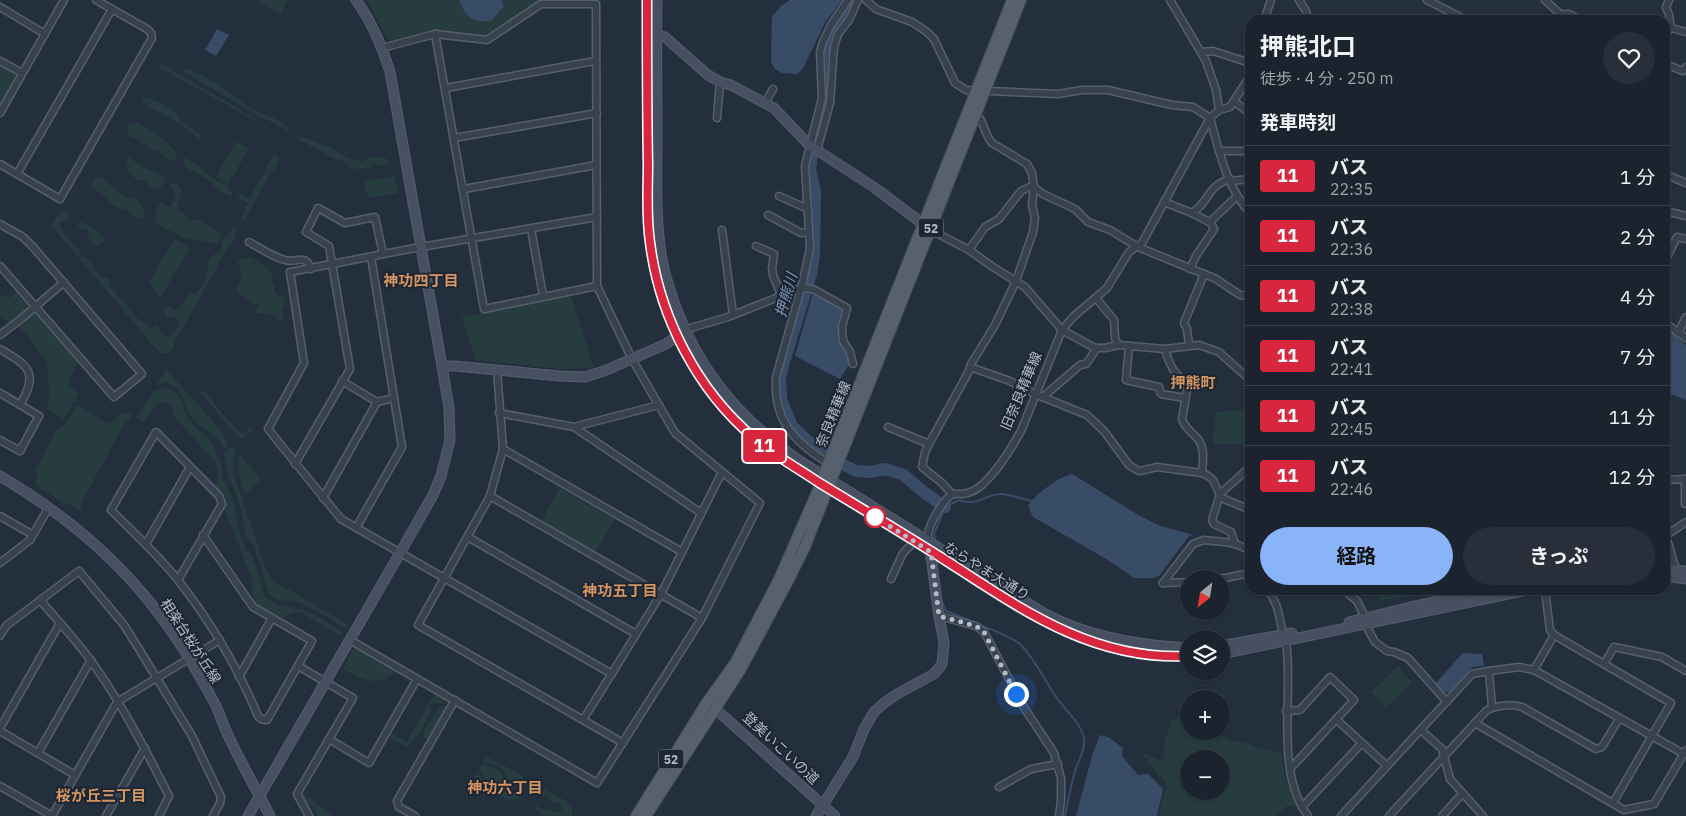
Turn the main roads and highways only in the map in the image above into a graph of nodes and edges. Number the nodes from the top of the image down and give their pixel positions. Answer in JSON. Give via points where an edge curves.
{"nodes":[{"id":1,"x":1012,"y":0,"type":"edge"},
{"id":2,"x":1021,"y":0,"type":"edge"},
{"id":3,"x":981,"y":90,"type":"junction"},
{"id":4,"x":927,"y":227,"type":"junction"},
{"id":5,"x":826,"y":482,"type":"junction"},
{"id":6,"x":636,"y":816,"type":"edge"},
{"id":7,"x":646,"y":816,"type":"edge"}],
"edges":[{"from":1,"to":3,"type":"main road","name":"奈良精華線","number":"52"},
{"from":2,"to":3,"type":"main road","name":"奈良精華線","number":"52"},
{"from":3,"to":4,"type":"main road","name":"奈良精華線","number":"52"},
{"from":3,"to":4,"type":"main road","name":"奈良精華線","number":"52","via":[[977,114]]},
{"from":4,"to":5,"type":"main road","name":"奈良精華線","number":"52"},
{"from":5,"to":6,"type":"main road","name":"奈良精華線","number":"52","via":[[735,663]]},
{"from":5,"to":7,"type":"main road","name":"奈良精華線","number":"52","via":[[805,546],[788,583],[717,708]]}]}
